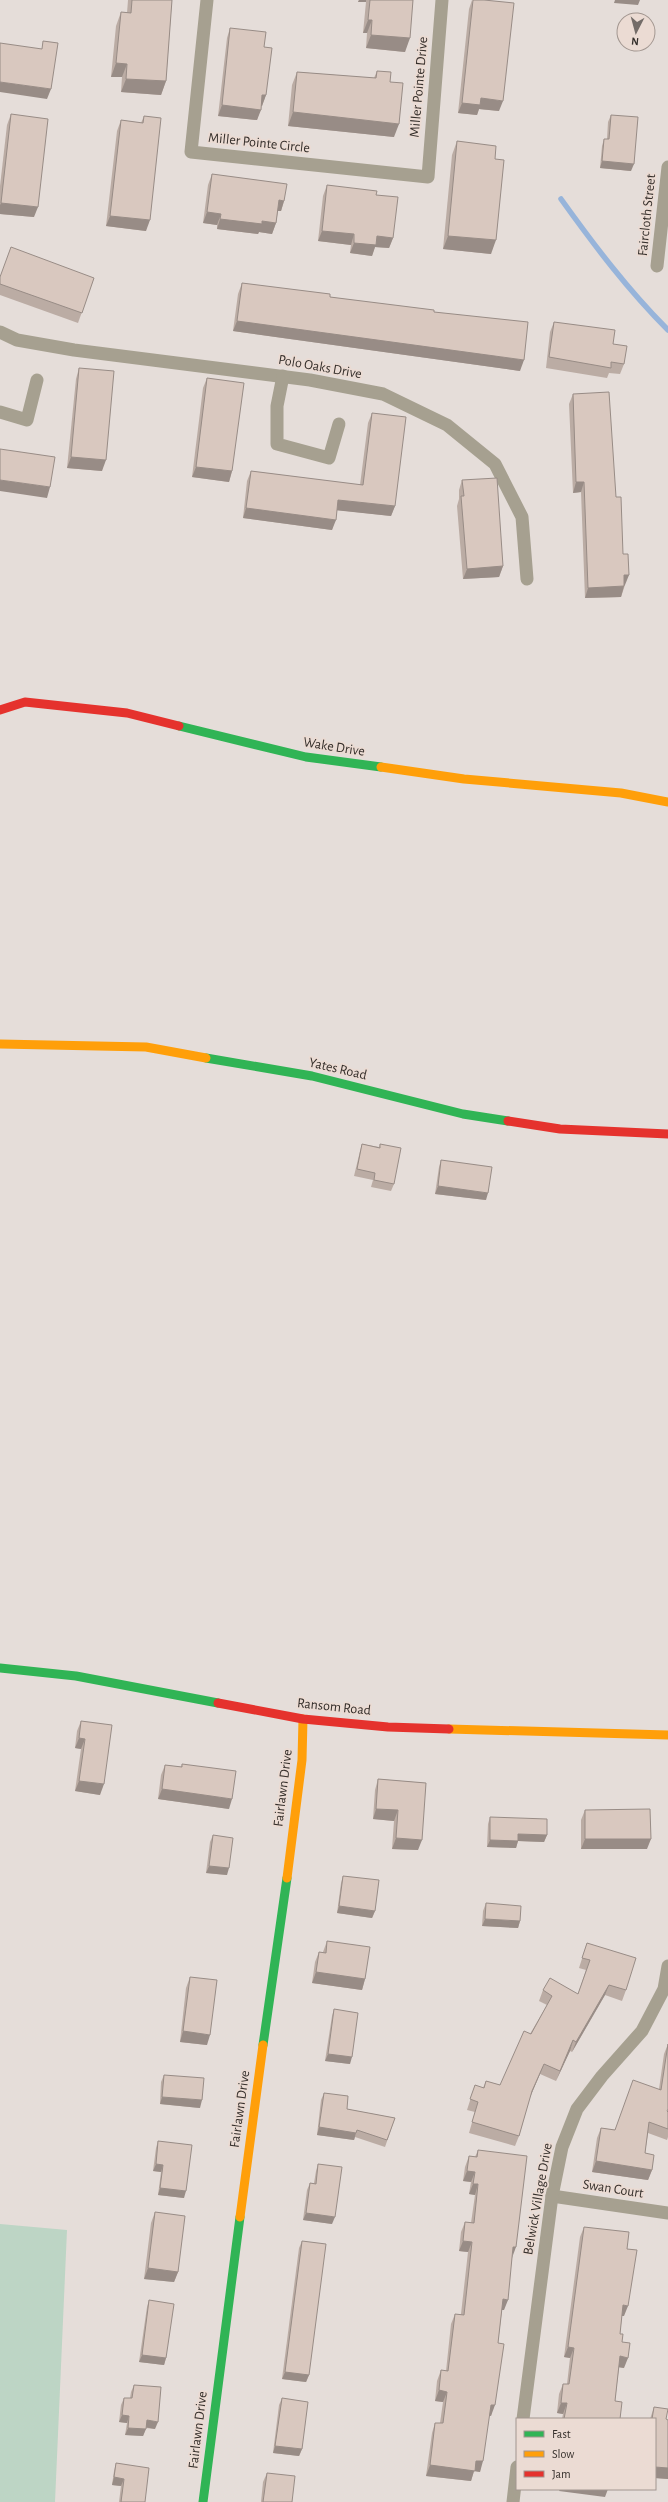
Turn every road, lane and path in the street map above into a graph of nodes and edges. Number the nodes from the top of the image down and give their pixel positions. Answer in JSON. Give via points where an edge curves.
{"nodes":[{"id":1,"x":207,"y":0,"type":"edge"},
{"id":2,"x":442,"y":0,"type":"edge"},
{"id":3,"x":668,"y":167,"type":"edge"},
{"id":4,"x":428,"y":177,"type":"joint"},
{"id":5,"x":657,"y":266,"type":"dead end"},
{"id":6,"x":0,"y":332,"type":"edge"},
{"id":7,"x":284,"y":376,"type":"junction"},
{"id":8,"x":37,"y":380,"type":"dead end"},
{"id":9,"x":0,"y":412,"type":"edge"},
{"id":10,"x":339,"y":424,"type":"dead end"},
{"id":11,"x":527,"y":579,"type":"dead end"},
{"id":12,"x":0,"y":710,"type":"edge"},
{"id":13,"x":668,"y":802,"type":"edge"},
{"id":14,"x":0,"y":1044,"type":"edge"},
{"id":15,"x":668,"y":1134,"type":"edge"},
{"id":16,"x":0,"y":1668,"type":"edge"},
{"id":17,"x":303,"y":1719,"type":"junction"},
{"id":18,"x":668,"y":1735,"type":"edge"},
{"id":19,"x":668,"y":1966,"type":"edge"},
{"id":20,"x":552,"y":2196,"type":"junction"},
{"id":21,"x":668,"y":2213,"type":"edge"},
{"id":22,"x":523,"y":2418,"type":"edge"},
{"id":23,"x":516,"y":2476,"type":"edge"},
{"id":24,"x":203,"y":2502,"type":"edge"},
{"id":25,"x":513,"y":2502,"type":"edge"}],
"edges":[{"from":1,"to":4,"type":"street","name":"Miller Pointe Circle","via":[[191,152]]},
{"from":2,"to":4,"type":"street","name":"Miller Pointe Drive"},
{"from":3,"to":5,"type":"street","name":"Faircloth Street"},
{"from":6,"to":7,"type":"street","name":"Polo Oaks Drive","via":[[17,340],[74,350]]},
{"from":7,"to":10,"type":"street","via":[[277,406],[277,444],[329,458]]},
{"from":7,"to":11,"type":"street","name":"Polo Oaks Drive","via":[[383,394],[446,425],[495,464],[522,518]]},
{"from":8,"to":9,"type":"street","via":[[27,420]]},
{"from":12,"to":13,"type":"street","name":"Wake Drive","via":[[25,702],[127,713],[306,758],[464,779],[621,793]]},
{"from":14,"to":15,"type":"street","name":"Yates Road","via":[[146,1047],[312,1076],[463,1114],[560,1128]]},
{"from":16,"to":17,"type":"street","name":"Ransom Road","via":[[76,1676]]},
{"from":17,"to":18,"type":"street","name":"Ransom Road","via":[[388,1727]]},
{"from":17,"to":24,"type":"street","name":"Fairlawn Drive","via":[[302,1760],[234,2250]]},
{"from":19,"to":20,"type":"street","name":"Belwick Village Drive","via":[[664,1989],[642,2031],[577,2108],[562,2147]]},
{"from":20,"to":21,"type":"street","name":"Swan Court"},
{"from":20,"to":22,"type":"street","name":"Belwick Village Drive"},
{"from":23,"to":25,"type":"street"}]}
